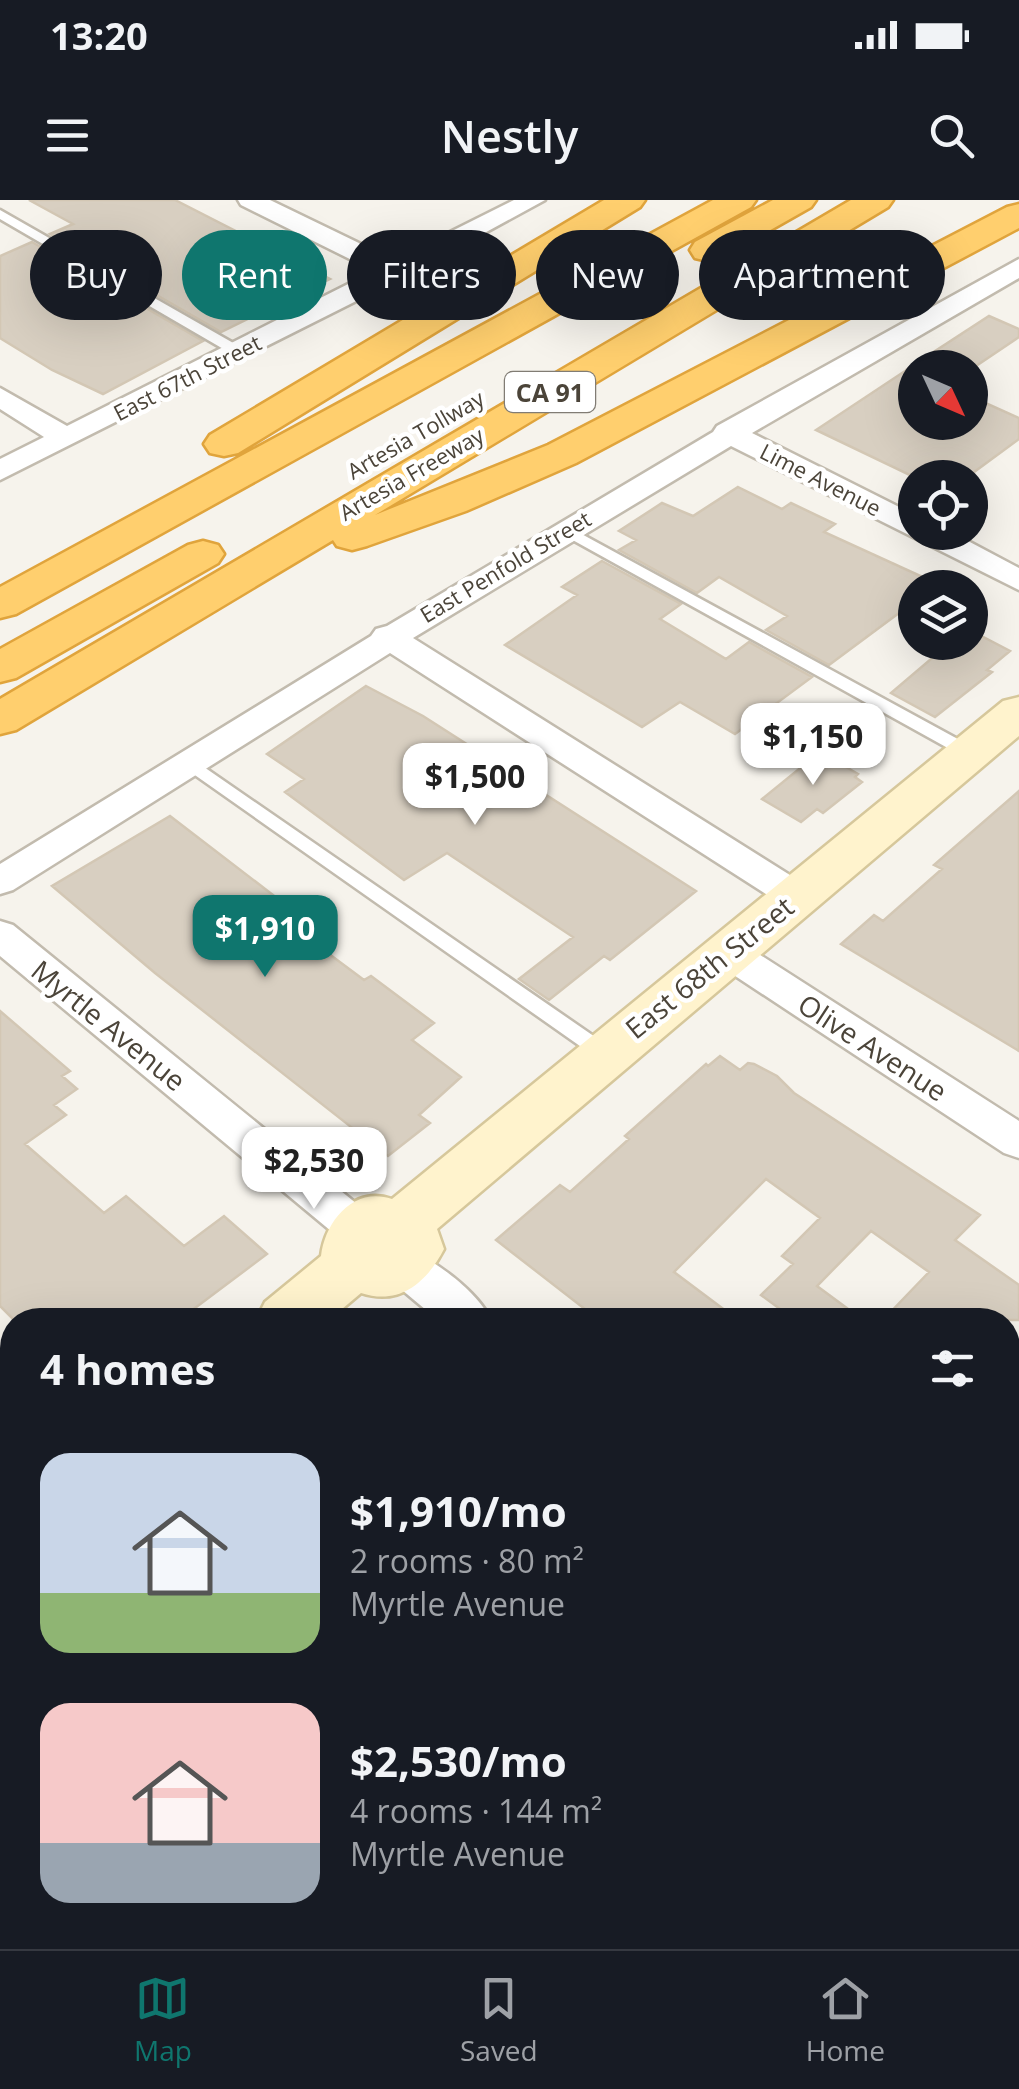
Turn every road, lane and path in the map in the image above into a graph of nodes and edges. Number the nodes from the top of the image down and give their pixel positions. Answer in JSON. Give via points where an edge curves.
{"nodes":[{"id":1,"x":250,"y":200,"type":"edge"},
{"id":2,"x":534,"y":200,"type":"edge"},
{"id":3,"x":628,"y":200,"type":"edge"},
{"id":4,"x":739,"y":200,"type":"edge"},
{"id":5,"x":799,"y":200,"type":"edge"},
{"id":6,"x":830,"y":200,"type":"edge"},
{"id":7,"x":876,"y":200,"type":"edge"},
{"id":8,"x":0,"y":214,"type":"edge"},
{"id":9,"x":1019,"y":214,"type":"edge"},
{"id":10,"x":476,"y":230,"type":"edge"},
{"id":11,"x":347,"y":248,"type":"edge"},
{"id":12,"x":1019,"y":266,"type":"edge"},
{"id":13,"x":347,"y":296,"type":"edge"},
{"id":14,"x":237,"y":351,"type":"junction"},
{"id":15,"x":0,"y":397,"type":"edge"},
{"id":16,"x":372,"y":402,"type":"junction"},
{"id":17,"x":728,"y":432,"type":"junction"},
{"id":18,"x":66,"y":438,"type":"junction"},
{"id":19,"x":0,"y":471,"type":"edge"},
{"id":20,"x":898,"y":518,"type":"edge"},
{"id":21,"x":565,"y":530,"type":"junction"},
{"id":22,"x":961,"y":550,"type":"edge"},
{"id":23,"x":1019,"y":580,"type":"edge"},
{"id":24,"x":224,"y":583,"type":"junction"},
{"id":25,"x":0,"y":591,"type":"edge"},
{"id":26,"x":0,"y":605,"type":"edge"},
{"id":27,"x":387,"y":636,"type":"junction"},
{"id":28,"x":0,"y":668,"type":"edge"},
{"id":29,"x":0,"y":720,"type":"edge"},
{"id":30,"x":1002,"y":732,"type":"edge"},
{"id":31,"x":188,"y":762,"type":"junction"},
{"id":32,"x":0,"y":880,"type":"edge"},
{"id":33,"x":796,"y":896,"type":"junction"},
{"id":34,"x":0,"y":936,"type":"edge"},
{"id":35,"x":727,"y":952,"type":"junction"},
{"id":36,"x":604,"y":1052,"type":"junction"},
{"id":37,"x":1019,"y":1142,"type":"edge"},
{"id":38,"x":380,"y":1246,"type":"junction"},
{"id":39,"x":301,"y":1308,"type":"edge"},
{"id":40,"x":455,"y":1308,"type":"edge"}],
"edges":[{"from":1,"to":11,"type":"street"},
{"from":2,"to":10,"type":"street","name":"East 67th Street"},
{"from":3,"to":25,"type":"highway","via":[[251,427]]},
{"from":4,"to":16,"type":"highway","number":"CA 91"},
{"from":5,"to":16,"type":"highway","name":"Artesia Tollway","via":[[465,386]]},
{"from":6,"to":28,"type":"highway","name":"Artesia Tollway"},
{"from":7,"to":24,"type":"highway","name":"Artesia Freeway","number":"CA 91"},
{"from":8,"to":14,"type":"lane"},
{"from":9,"to":24,"type":"highway","via":[[562,454],[451,502]]},
{"from":12,"to":17,"type":"street","name":"East Penfold Street"},
{"from":13,"to":14,"type":"street","name":"East 67th Street"},
{"from":14,"to":18,"type":"street","name":"East 67th Street"},
{"from":15,"to":18,"type":"street"},
{"from":16,"to":26,"type":"highway","number":"CA 91"},
{"from":17,"to":20,"type":"street","name":"Lime Avenue"},
{"from":17,"to":21,"type":"street","name":"East Penfold Street"},
{"from":18,"to":19,"type":"street","name":"East 67th Street"},
{"from":21,"to":27,"type":"street","name":"East Penfold Street"},
{"from":21,"to":30,"type":"lane"},
{"from":22,"to":23,"type":"street"},
{"from":24,"to":29,"type":"highway","name":"Artesia Freeway","number":"CA 91"},
{"from":27,"to":31,"type":"street","name":"East Penfold Street"},
{"from":27,"to":33,"type":"street"},
{"from":30,"to":33,"type":"street","name":"East 68th Street"},
{"from":31,"to":32,"type":"street","name":"East Penfold Street"},
{"from":31,"to":36,"type":"lane"},
{"from":33,"to":35,"type":"street","name":"East 68th Street"},
{"from":34,"to":38,"type":"street","name":"Myrtle Avenue"},
{"from":35,"to":36,"type":"street","name":"East 68th Street"},
{"from":35,"to":37,"type":"street","name":"Olive Avenue"},
{"from":36,"to":38,"type":"street","name":"East 68th Street"},
{"from":38,"to":39,"type":"street","name":"East 68th Street"},
{"from":38,"to":40,"type":"street","name":"Myrtle Avenue"}]}
